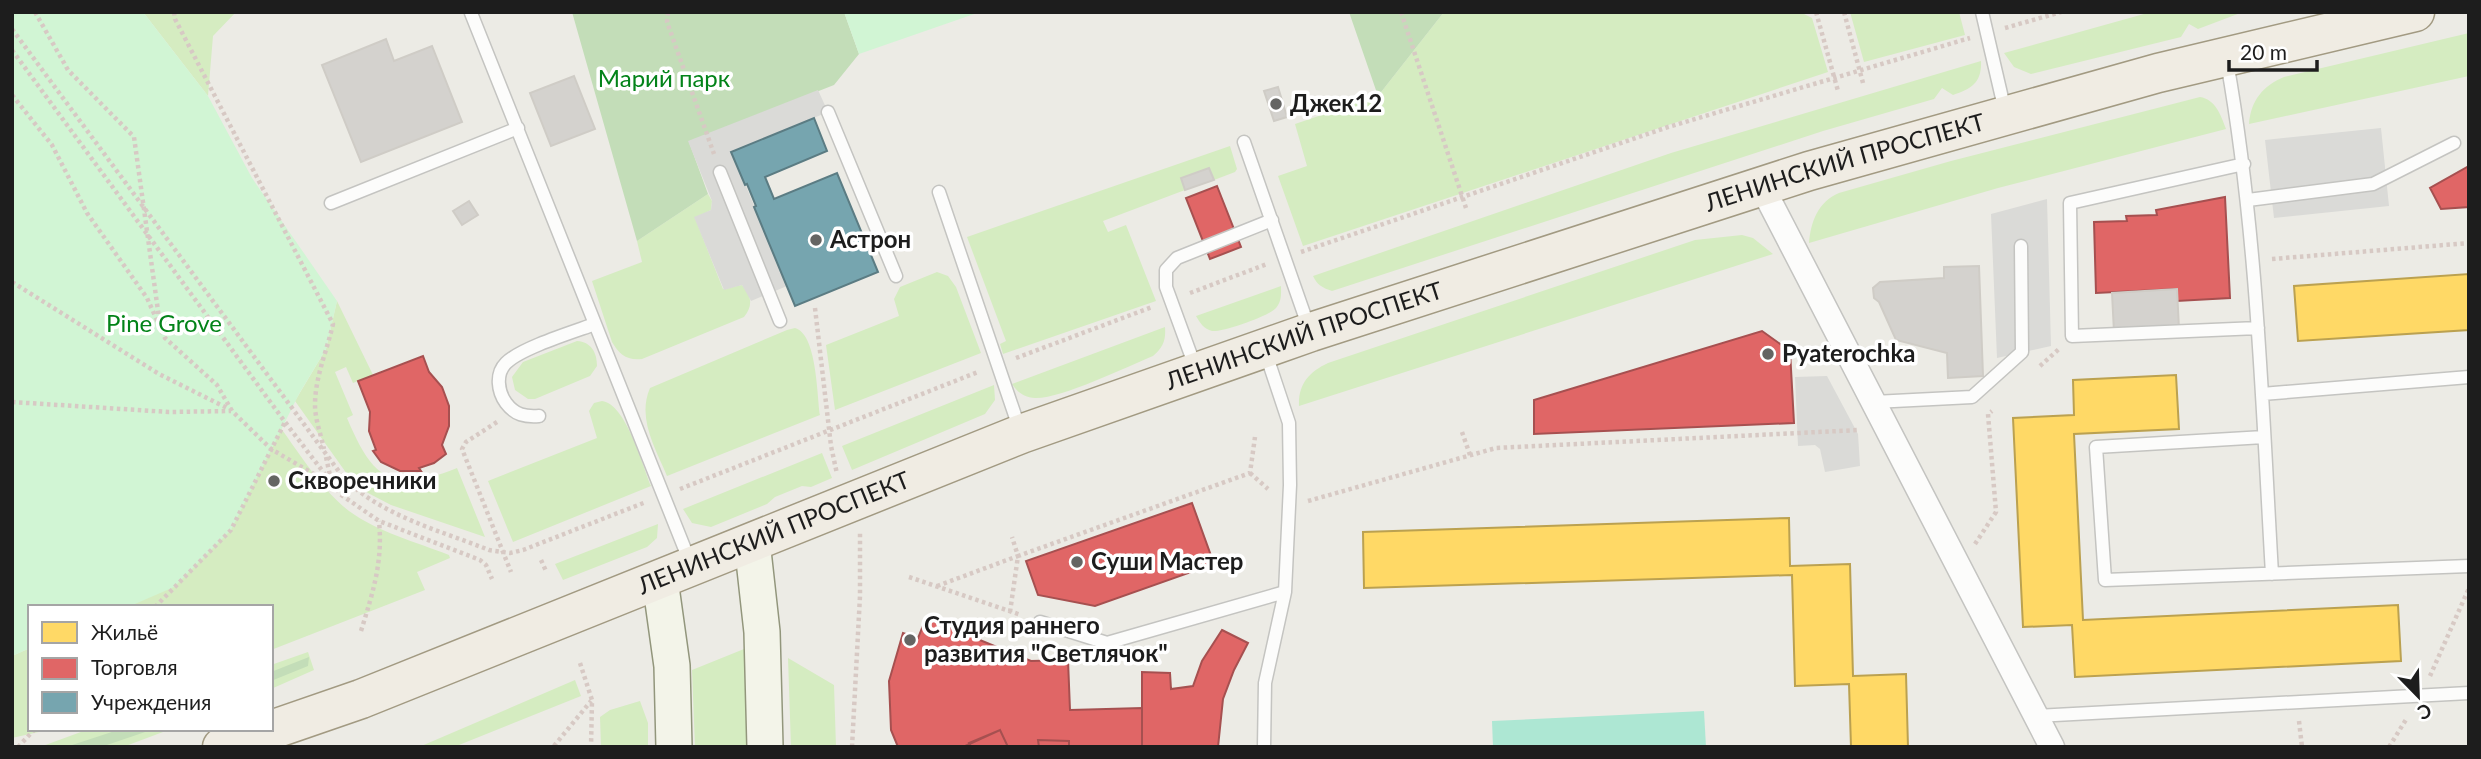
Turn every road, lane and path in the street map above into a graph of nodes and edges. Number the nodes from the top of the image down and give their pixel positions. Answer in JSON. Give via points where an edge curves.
{"nodes":[{"id":1,"x":35,"y":12,"type":"edge"},
{"id":2,"x":174,"y":12,"type":"edge"},
{"id":3,"x":668,"y":12,"type":"edge"},
{"id":4,"x":1401,"y":12,"type":"edge"},
{"id":5,"x":1816,"y":12,"type":"edge"},
{"id":6,"x":1844,"y":12,"type":"edge"},
{"id":7,"x":1982,"y":12,"type":"edge"},
{"id":8,"x":2062,"y":12,"type":"edge"},
{"id":9,"x":2415,"y":12,"type":"edge"},
{"id":10,"x":471,"y":13,"type":"edge"},
{"id":11,"x":1987,"y":33,"type":"junction"},
{"id":12,"x":12,"y":50,"type":"edge"},
{"id":13,"x":2226,"y":56,"type":"junction"},
{"id":14,"x":1859,"y":70,"type":"junction"},
{"id":15,"x":1834,"y":77,"type":"junction"},
{"id":16,"x":1863,"y":83,"type":"dead end"},
{"id":17,"x":1838,"y":91,"type":"dead end"},
{"id":18,"x":12,"y":95,"type":"edge"},
{"id":19,"x":1734,"y":106,"type":"dead end"},
{"id":20,"x":828,"y":112,"type":"dead end"},
{"id":21,"x":2006,"y":114,"type":"junction"},
{"id":22,"x":517,"y":128,"type":"junction"},
{"id":23,"x":1244,"y":142,"type":"dead end"},
{"id":24,"x":2454,"y":143,"type":"dead end"},
{"id":25,"x":2244,"y":164,"type":"junction"},
{"id":26,"x":720,"y":172,"type":"joint"},
{"id":27,"x":1760,"y":185,"type":"junction"},
{"id":28,"x":939,"y":192,"type":"dead end"},
{"id":29,"x":2248,"y":200,"type":"junction"},
{"id":30,"x":331,"y":204,"type":"dead end"},
{"id":31,"x":1467,"y":211,"type":"dead end"},
{"id":32,"x":1272,"y":220,"type":"junction"},
{"id":33,"x":147,"y":233,"type":"junction"},
{"id":34,"x":2469,"y":243,"type":"edge"},
{"id":35,"x":2021,"y":246,"type":"dead end"},
{"id":36,"x":2254,"y":261,"type":"junction"},
{"id":37,"x":896,"y":276,"type":"dead end"},
{"id":38,"x":12,"y":282,"type":"edge"},
{"id":39,"x":814,"y":308,"type":"dead end"},
{"id":40,"x":780,"y":321,"type":"dead end"},
{"id":41,"x":595,"y":324,"type":"junction"},
{"id":42,"x":160,"y":325,"type":"junction"},
{"id":43,"x":2258,"y":328,"type":"junction"},
{"id":44,"x":1311,"y":332,"type":"junction"},
{"id":45,"x":2072,"y":336,"type":"junction"},
{"id":46,"x":1264,"y":348,"type":"junction"},
{"id":47,"x":1197,"y":371,"type":"junction"},
{"id":48,"x":2035,"y":371,"type":"dead end"},
{"id":49,"x":2469,"y":377,"type":"edge"},
{"id":50,"x":2262,"y":394,"type":"junction"},
{"id":51,"x":12,"y":402,"type":"edge"},
{"id":52,"x":1874,"y":402,"type":"junction"},
{"id":53,"x":1997,"y":406,"type":"dead end"},
{"id":54,"x":232,"y":411,"type":"junction"},
{"id":55,"x":513,"y":411,"type":"junction"},
{"id":56,"x":539,"y":416,"type":"dead end"},
{"id":57,"x":285,"y":422,"type":"junction"},
{"id":58,"x":1859,"y":430,"type":"dead end"},
{"id":59,"x":1462,"y":432,"type":"dead end"},
{"id":60,"x":1021,"y":434,"type":"junction"},
{"id":61,"x":1255,"y":437,"type":"dead end"},
{"id":62,"x":2264,"y":437,"type":"junction"},
{"id":63,"x":271,"y":449,"type":"junction"},
{"id":64,"x":1470,"y":455,"type":"junction"},
{"id":65,"x":838,"y":478,"type":"dead end"},
{"id":66,"x":331,"y":484,"type":"junction"},
{"id":67,"x":1289,"y":507,"type":"junction"},
{"id":68,"x":379,"y":521,"type":"junction"},
{"id":69,"x":860,"y":532,"type":"dead end"},
{"id":70,"x":1012,"y":537,"type":"dead end"},
{"id":71,"x":752,"y":542,"type":"junction"},
{"id":72,"x":1018,"y":556,"type":"junction"},
{"id":73,"x":541,"y":560,"type":"dead end"},
{"id":74,"x":2469,"y":566,"type":"edge"},
{"id":75,"x":1960,"y":568,"type":"junction"},
{"id":76,"x":545,"y":571,"type":"dead end"},
{"id":77,"x":511,"y":572,"type":"dead end"},
{"id":78,"x":676,"y":573,"type":"junction"},
{"id":79,"x":2272,"y":574,"type":"junction"},
{"id":80,"x":909,"y":577,"type":"dead end"},
{"id":81,"x":492,"y":579,"type":"dead end"},
{"id":82,"x":936,"y":586,"type":"junction"},
{"id":83,"x":2469,"y":588,"type":"edge"},
{"id":84,"x":1285,"y":592,"type":"junction"},
{"id":85,"x":157,"y":605,"type":"edge"},
{"id":86,"x":1010,"y":612,"type":"junction"},
{"id":87,"x":1040,"y":622,"type":"joint"},
{"id":88,"x":361,"y":631,"type":"dead end"},
{"id":89,"x":580,"y":663,"type":"dead end"},
{"id":90,"x":2469,"y":693,"type":"edge"},
{"id":91,"x":2421,"y":696,"type":"junction"},
{"id":92,"x":592,"y":700,"type":"junction"},
{"id":93,"x":2036,"y":716,"type":"junction"},
{"id":94,"x":273,"y":730,"type":"edge"},
{"id":95,"x":33,"y":731,"type":"edge"},
{"id":96,"x":270,"y":731,"type":"edge"},
{"id":97,"x":228,"y":746,"type":"edge"},
{"id":98,"x":554,"y":746,"type":"edge"},
{"id":99,"x":18,"y":747,"type":"edge"},
{"id":100,"x":591,"y":747,"type":"edge"},
{"id":101,"x":674,"y":747,"type":"edge"},
{"id":102,"x":765,"y":747,"type":"edge"},
{"id":103,"x":852,"y":747,"type":"edge"},
{"id":104,"x":1264,"y":747,"type":"edge"},
{"id":105,"x":2052,"y":747,"type":"edge"},
{"id":106,"x":2389,"y":747,"type":"edge"}],
"edges":[{"from":1,"to":33,"type":"path","via":[[68,70],[134,137]]},
{"from":2,"to":66,"type":"path","via":[[333,324],[321,359],[315,407]]},
{"from":3,"to":26,"type":"path","via":[[667,22]]},
{"from":4,"to":31,"type":"path"},
{"from":5,"to":15,"type":"path"},
{"from":6,"to":14,"type":"path"},
{"from":7,"to":11,"type":"lane"},
{"from":8,"to":11,"type":"path"},
{"from":9,"to":13,"type":"main road","name":"ЛЕНИНСКИЙ ПРОСПЕКТ"},
{"from":10,"to":22,"type":"lane"},
{"from":11,"to":14,"type":"path"},
{"from":11,"to":21,"type":"lane"},
{"from":12,"to":33,"type":"path"},
{"from":13,"to":21,"type":"main road","name":"ЛЕНИНСКИЙ ПРОСПЕКТ"},
{"from":13,"to":25,"type":"lane"},
{"from":14,"to":15,"type":"path"},
{"from":14,"to":16,"type":"path"},
{"from":15,"to":17,"type":"path"},
{"from":15,"to":19,"type":"path"},
{"from":18,"to":42,"type":"path","via":[[52,145],[86,213],[148,298]]},
{"from":20,"to":37,"type":"lane"},
{"from":21,"to":27,"type":"main road","name":"ЛЕНИНСКИЙ ПРОСПЕКТ"},
{"from":22,"to":30,"type":"lane"},
{"from":22,"to":41,"type":"lane"},
{"from":23,"to":32,"type":"lane"},
{"from":24,"to":29,"type":"lane","via":[[2373,184]]},
{"from":25,"to":29,"type":"lane"},
{"from":25,"to":45,"type":"lane","via":[[2070,203]]},
{"from":26,"to":40,"type":"lane"},
{"from":27,"to":44,"type":"main road","name":"ЛЕНИНСКИЙ ПРОСПЕКТ"},
{"from":27,"to":52,"type":"street"},
{"from":28,"to":60,"type":"lane"},
{"from":29,"to":36,"type":"lane"},
{"from":32,"to":44,"type":"lane"},
{"from":32,"to":47,"type":"lane","via":[[1177,258],[1166,270],[1166,287]]},
{"from":33,"to":42,"type":"path"},
{"from":33,"to":57,"type":"path"},
{"from":34,"to":36,"type":"path"},
{"from":35,"to":52,"type":"lane","via":[[2022,352],[1972,397]]},
{"from":36,"to":43,"type":"lane"},
{"from":38,"to":54,"type":"path","via":[[159,373]]},
{"from":39,"to":65,"type":"path"},
{"from":41,"to":55,"type":"lane","via":[[507,362],[499,386]]},
{"from":41,"to":78,"type":"lane"},
{"from":42,"to":54,"type":"path","via":[[165,338],[217,385]]},
{"from":43,"to":45,"type":"lane"},
{"from":43,"to":50,"type":"lane"},
{"from":44,"to":46,"type":"main road","name":"ЛЕНИНСКИЙ ПРОСПЕКТ"},
{"from":45,"to":48,"type":"path"},
{"from":46,"to":47,"type":"main road","name":"ЛЕНИНСКИЙ ПРОСПЕКТ"},
{"from":46,"to":67,"type":"lane","via":[[1289,423]]},
{"from":47,"to":60,"type":"main road","name":"ЛЕНИНСКИЙ ПРОСПЕКТ"},
{"from":49,"to":50,"type":"lane"},
{"from":50,"to":62,"type":"lane"},
{"from":51,"to":54,"type":"path","via":[[169,412]]},
{"from":52,"to":75,"type":"street"},
{"from":53,"to":75,"type":"path","via":[[1988,414],[1996,512]]},
{"from":54,"to":63,"type":"path"},
{"from":55,"to":56,"type":"lane"},
{"from":55,"to":77,"type":"path","via":[[462,449]]},
{"from":57,"to":63,"type":"path"},
{"from":57,"to":66,"type":"path"},
{"from":58,"to":64,"type":"path","via":[[1496,448]]},
{"from":59,"to":64,"type":"path"},
{"from":60,"to":71,"type":"main road","name":"ЛЕНИНСКИЙ ПРОСПЕКТ"},
{"from":61,"to":72,"type":"path","via":[[1250,473]]},
{"from":62,"to":79,"type":"lane"},
{"from":62,"to":79,"type":"lane","via":[[2096,447],[2105,580]]},
{"from":63,"to":66,"type":"path"},
{"from":63,"to":85,"type":"path","via":[[231,530]]},
{"from":64,"to":67,"type":"path"},
{"from":66,"to":68,"type":"path"},
{"from":67,"to":84,"type":"lane"},
{"from":68,"to":81,"type":"path","via":[[480,560]]},
{"from":68,"to":88,"type":"path","via":[[378,573]]},
{"from":69,"to":103,"type":"path"},
{"from":70,"to":72,"type":"path"},
{"from":71,"to":78,"type":"main road","name":"ЛЕНИНСКИЙ ПРОСПЕКТ"},
{"from":71,"to":102,"type":"main road","via":[[762,632]]},
{"from":72,"to":82,"type":"path"},
{"from":72,"to":86,"type":"path"},
{"from":73,"to":76,"type":"path"},
{"from":74,"to":79,"type":"lane"},
{"from":75,"to":93,"type":"street"},
{"from":78,"to":94,"type":"main road","name":"ЛЕНИНСКИЙ ПРОСПЕКТ"},
{"from":78,"to":101,"type":"main road"},
{"from":80,"to":82,"type":"path"},
{"from":82,"to":86,"type":"path"},
{"from":83,"to":91,"type":"path"},
{"from":84,"to":87,"type":"lane","via":[[1107,643]]},
{"from":84,"to":104,"type":"lane","via":[[1265,683]]},
{"from":86,"to":87,"type":"path"},
{"from":89,"to":92,"type":"path"},
{"from":90,"to":91,"type":"lane"},
{"from":91,"to":93,"type":"lane"},
{"from":91,"to":106,"type":"path"},
{"from":92,"to":98,"type":"path"},
{"from":92,"to":100,"type":"path"},
{"from":93,"to":105,"type":"street"},
{"from":95,"to":99,"type":"path"},
{"from":96,"to":97,"type":"main road","name":"ЛЕНИНСКИЙ ПРОСПЕКТ"}]}
